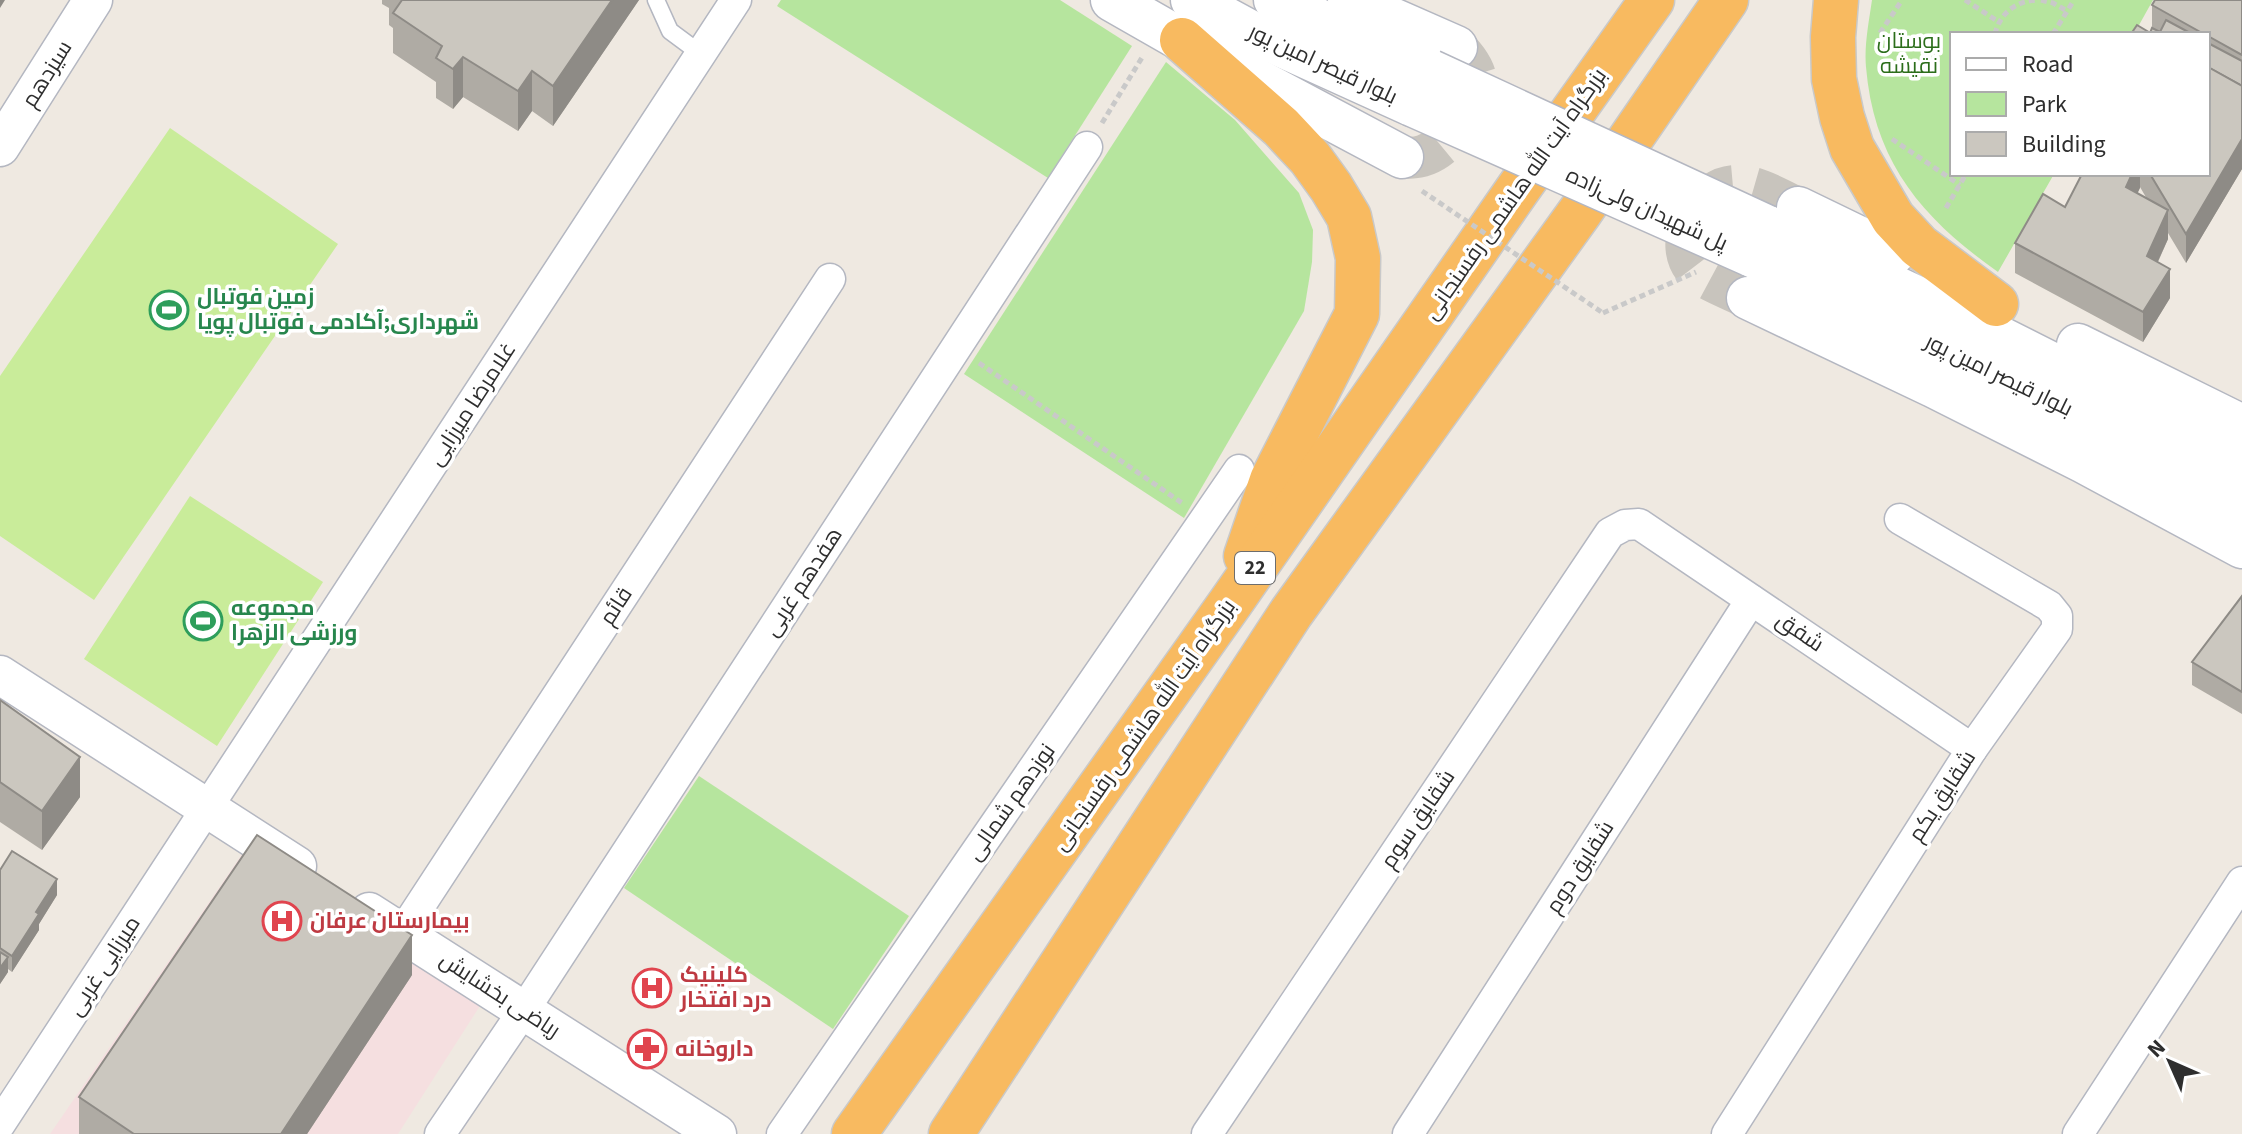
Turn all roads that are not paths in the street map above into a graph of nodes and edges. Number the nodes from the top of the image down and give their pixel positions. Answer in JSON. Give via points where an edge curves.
{"nodes":[{"id":1,"x":93,"y":0,"type":"edge"},
{"id":2,"x":656,"y":0,"type":"edge"},
{"id":3,"x":736,"y":0,"type":"edge"},
{"id":4,"x":1112,"y":0,"type":"edge"},
{"id":5,"x":1275,"y":0,"type":"edge"},
{"id":6,"x":1349,"y":0,"type":"edge"},
{"id":7,"x":1652,"y":0,"type":"edge"},
{"id":8,"x":1726,"y":0,"type":"edge"},
{"id":9,"x":1836,"y":0,"type":"edge"},
{"id":10,"x":1179,"y":22,"type":"edge"},
{"id":11,"x":701,"y":54,"type":"junction"},
{"id":12,"x":1433,"y":74,"type":"junction"},
{"id":13,"x":0,"y":147,"type":"edge"},
{"id":14,"x":1087,"y":147,"type":"road end"},
{"id":15,"x":1412,"y":174,"type":"road end"},
{"id":16,"x":1772,"y":230,"type":"junction"},
{"id":17,"x":830,"y":279,"type":"dead end"},
{"id":18,"x":1748,"y":298,"type":"tunnel mouth"},
{"id":19,"x":1996,"y":304,"type":"junction"},
{"id":20,"x":2242,"y":426,"type":"edge"},
{"id":21,"x":2242,"y":464,"type":"edge"},
{"id":22,"x":1239,"y":470,"type":"dead end"},
{"id":23,"x":2242,"y":506,"type":"edge"},
{"id":24,"x":1900,"y":519,"type":"dead end"},
{"id":25,"x":1625,"y":525,"type":"joint"},
{"id":26,"x":2242,"y":547,"type":"edge"},
{"id":27,"x":1751,"y":600,"type":"junction"},
{"id":28,"x":1231,"y":602,"type":"junction"},
{"id":29,"x":0,"y":675,"type":"edge"},
{"id":30,"x":1972,"y":749,"type":"junction"},
{"id":31,"x":207,"y":808,"type":"junction"},
{"id":32,"x":2242,"y":882,"type":"edge"},
{"id":33,"x":402,"y":933,"type":"junction"},
{"id":34,"x":524,"y":1010,"type":"junction"},
{"id":35,"x":0,"y":1124,"type":"edge"},
{"id":36,"x":1221,"y":1129,"type":"edge"},
{"id":37,"x":440,"y":1134,"type":"edge"},
{"id":38,"x":717,"y":1134,"type":"edge"},
{"id":39,"x":782,"y":1134,"type":"edge"},
{"id":40,"x":854,"y":1134,"type":"edge"},
{"id":41,"x":951,"y":1134,"type":"edge"},
{"id":42,"x":1408,"y":1134,"type":"edge"},
{"id":43,"x":1727,"y":1134,"type":"edge"},
{"id":44,"x":2078,"y":1134,"type":"edge"}],
"edges":[{"from":1,"to":13,"type":"street","name":"سیزدهم"},
{"from":2,"to":11,"type":"lane","via":[[670,31]]},
{"from":3,"to":11,"type":"street","name":"غلامرضا میرزایی"},
{"from":4,"to":10,"type":"main road"},
{"from":5,"to":12,"type":"main road","name":"بلوار قیصر امین پور"},
{"from":6,"to":12,"type":"main road"},
{"from":7,"to":28,"type":"highway","name":"بزرگراه آیت الله هاشمی رفسنجانی","number":"22"},
{"from":8,"to":41,"type":"highway","number":"22","via":[[1291,613]]},
{"from":9,"to":19,"type":"highway","via":[[1834,79],[1852,148],[1893,218],[1919,246]]},
{"from":10,"to":12,"type":"main road","name":"بلوار قیصر امین پور","via":[[1251,32]]},
{"from":10,"to":15,"type":"main road"},
{"from":10,"to":28,"type":"highway","via":[[1310,158],[1349,217],[1358,258],[1357,314],[1272,480]]},
{"from":11,"to":31,"type":"street","name":"غلامرضا میرزایی"},
{"from":12,"to":16,"type":"main road","name":"پل شهیدان ولی‌زاده","bridge":true},
{"from":14,"to":34,"type":"street","name":"هفدهم غربی"},
{"from":16,"to":19,"type":"main road"},
{"from":16,"to":21,"type":"main road","name":"بلوار قیصر امین پور","via":[[1967,321]]},
{"from":16,"to":23,"type":"main road","name":"بلوار قیصر امین پور","via":[[1943,346],[2147,449]]},
{"from":17,"to":33,"type":"street","name":"قائم"},
{"from":18,"to":26,"type":"main road","via":[[2043,441]]},
{"from":19,"to":20,"type":"main road"},
{"from":22,"to":39,"type":"street","name":"نوزدهم شمالی"},
{"from":24,"to":30,"type":"street","name":"شقایق یکم","via":[[2049,606],[2057,616],[2057,629]]},
{"from":25,"to":27,"type":"street","name":"شفق","via":[[1639,524]]},
{"from":25,"to":36,"type":"street","name":"شقایق سوم","via":[[1610,533]]},
{"from":27,"to":30,"type":"street","name":"شفق"},
{"from":27,"to":42,"type":"street","name":"شقایق دوم"},
{"from":28,"to":40,"type":"highway","name":"بزرگراه آیت الله هاشمی رفسنجانی","number":"22"},
{"from":29,"to":31,"type":"street","name":"ریاضی بخشایش"},
{"from":30,"to":43,"type":"street","name":"شقایق یکم"},
{"from":31,"to":33,"type":"street","name":"ریاضی بخشایش"},
{"from":31,"to":35,"type":"street","name":"میرزایی غربی"},
{"from":32,"to":44,"type":"street"},
{"from":33,"to":34,"type":"street","name":"ریاضی بخشایش"},
{"from":34,"to":37,"type":"street","name":"هفدهم غربی"},
{"from":34,"to":38,"type":"street","name":"ریاضی بخشایش"}]}
